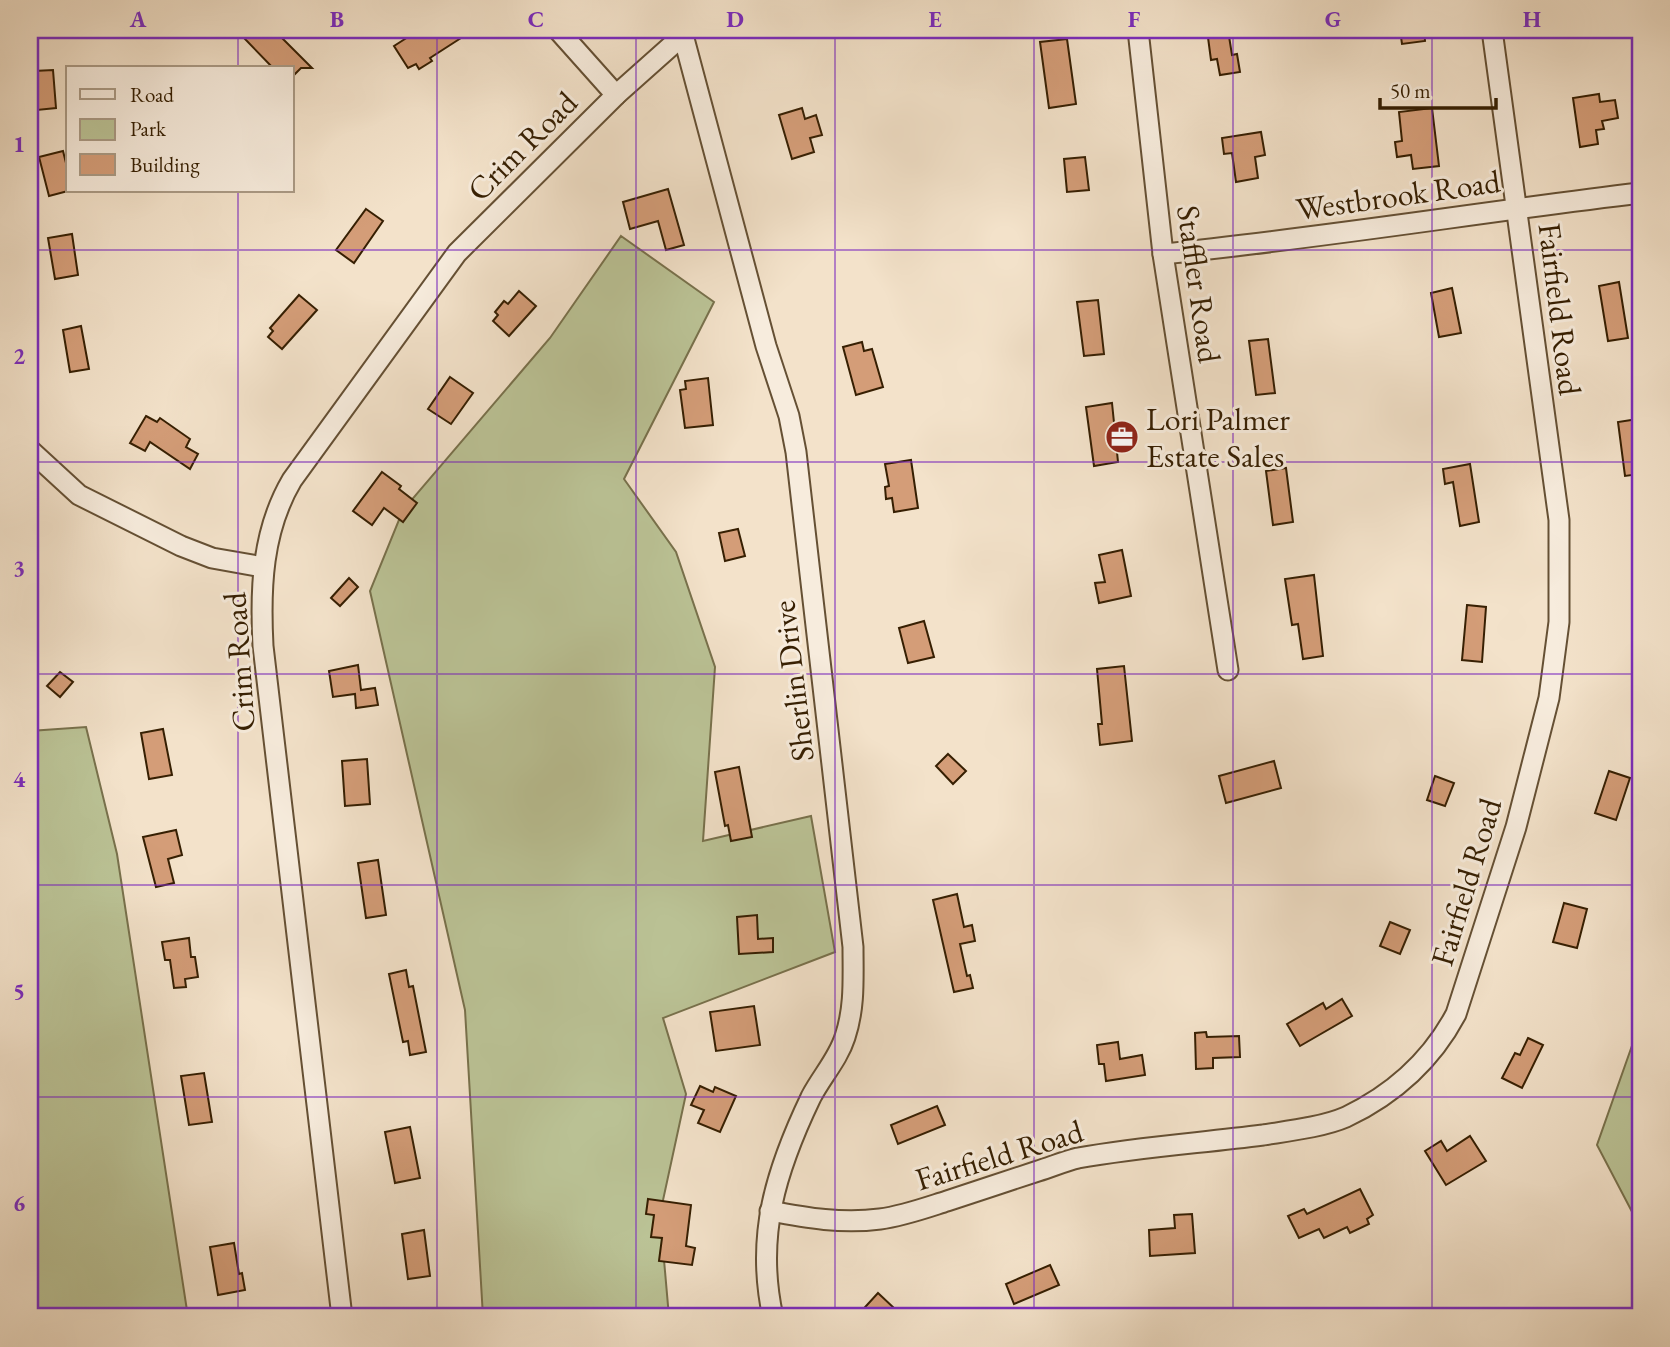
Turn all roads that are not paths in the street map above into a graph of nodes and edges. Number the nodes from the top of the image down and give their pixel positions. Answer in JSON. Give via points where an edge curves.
{"nodes":[{"id":1,"x":558,"y":30,"type":"edge"},
{"id":2,"x":1138,"y":30,"type":"edge"},
{"id":3,"x":1492,"y":30,"type":"edge"},
{"id":4,"x":686,"y":32,"type":"edge"},
{"id":5,"x":616,"y":95,"type":"junction"},
{"id":6,"x":1640,"y":193,"type":"edge"},
{"id":7,"x":1516,"y":208,"type":"junction"},
{"id":8,"x":1163,"y":254,"type":"junction"},
{"id":9,"x":30,"y":450,"type":"edge"},
{"id":10,"x":263,"y":566,"type":"junction"},
{"id":11,"x":1228,"y":670,"type":"dead end"},
{"id":12,"x":770,"y":1211,"type":"junction"},
{"id":13,"x":342,"y":1317,"type":"edge"},
{"id":14,"x":773,"y":1317,"type":"edge"}],
"edges":[{"from":1,"to":5,"type":"street"},
{"from":2,"to":8,"type":"street","name":"Staffler Road"},
{"from":3,"to":7,"type":"street","name":"Fairfield Road"},
{"from":4,"to":5,"type":"street","name":"Crim Road"},
{"from":4,"to":12,"type":"street","name":"Sherlin Drive","via":[[796,452],[853,947],[853,1006],[845,1038],[793,1137]]},
{"from":5,"to":10,"type":"street","name":"Crim Road","via":[[457,253],[292,480],[281,499]]},
{"from":6,"to":7,"type":"street","name":"Westbrook Road"},
{"from":7,"to":8,"type":"street","name":"Westbrook Road"},
{"from":7,"to":12,"type":"street","name":"Fairfield Road","via":[[1559,520],[1559,622],[1549,698],[1517,827],[1456,1014],[1429,1057],[1379,1100],[1343,1118],[1288,1131],[1075,1159],[884,1219],[850,1222]]},
{"from":8,"to":11,"type":"street","name":"Staffler Road"},
{"from":9,"to":10,"type":"street","via":[[79,495],[181,546],[212,558]]},
{"from":10,"to":13,"type":"street","name":"Crim Road","via":[[263,646]]},
{"from":12,"to":14,"type":"street","name":"Sherlin Drive","via":[[765,1251]]}]}
